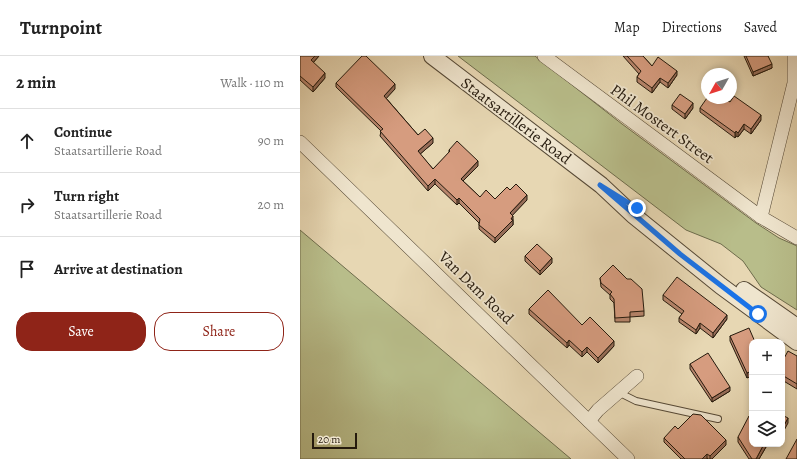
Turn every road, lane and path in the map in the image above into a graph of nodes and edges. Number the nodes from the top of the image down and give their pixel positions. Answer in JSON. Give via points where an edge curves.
{"nodes":[{"id":1,"x":432,"y":56,"type":"edge"},
{"id":2,"x":544,"y":56,"type":"edge"},
{"id":3,"x":794,"y":56,"type":"edge"},
{"id":4,"x":300,"y":142,"type":"edge"},
{"id":5,"x":600,"y":185,"type":"junction"},
{"id":6,"x":761,"y":218,"type":"junction"},
{"id":7,"x":797,"y":238,"type":"edge"},
{"id":8,"x":797,"y":327,"type":"edge"},
{"id":9,"x":797,"y":342,"type":"edge"},
{"id":10,"x":637,"y":376,"type":"dead end"},
{"id":11,"x":618,"y":392,"type":"junction"},
{"id":12,"x":718,"y":419,"type":"dead end"},
{"id":13,"x":590,"y":421,"type":"junction"},
{"id":14,"x":628,"y":459,"type":"edge"}],
"edges":[{"from":1,"to":5,"type":"street","name":"Staatsartillerie Road"},
{"from":2,"to":6,"type":"street","name":"Phil Mostert Street"},
{"from":3,"to":6,"type":"street","via":[[794,83]]},
{"from":4,"to":13,"type":"street","name":"Van Dam Road"},
{"from":5,"to":8,"type":"street","name":"Staatsartillerie Road","via":[[637,208]]},
{"from":5,"to":9,"type":"street","name":"Staatsartillerie Road","via":[[680,254]]},
{"from":6,"to":7,"type":"street","name":"Phil Mostert Street"},
{"from":10,"to":11,"type":"street"},
{"from":11,"to":12,"type":"lane","via":[[636,401]]},
{"from":11,"to":13,"type":"street"},
{"from":13,"to":14,"type":"street","name":"Van Dam Road"}]}
